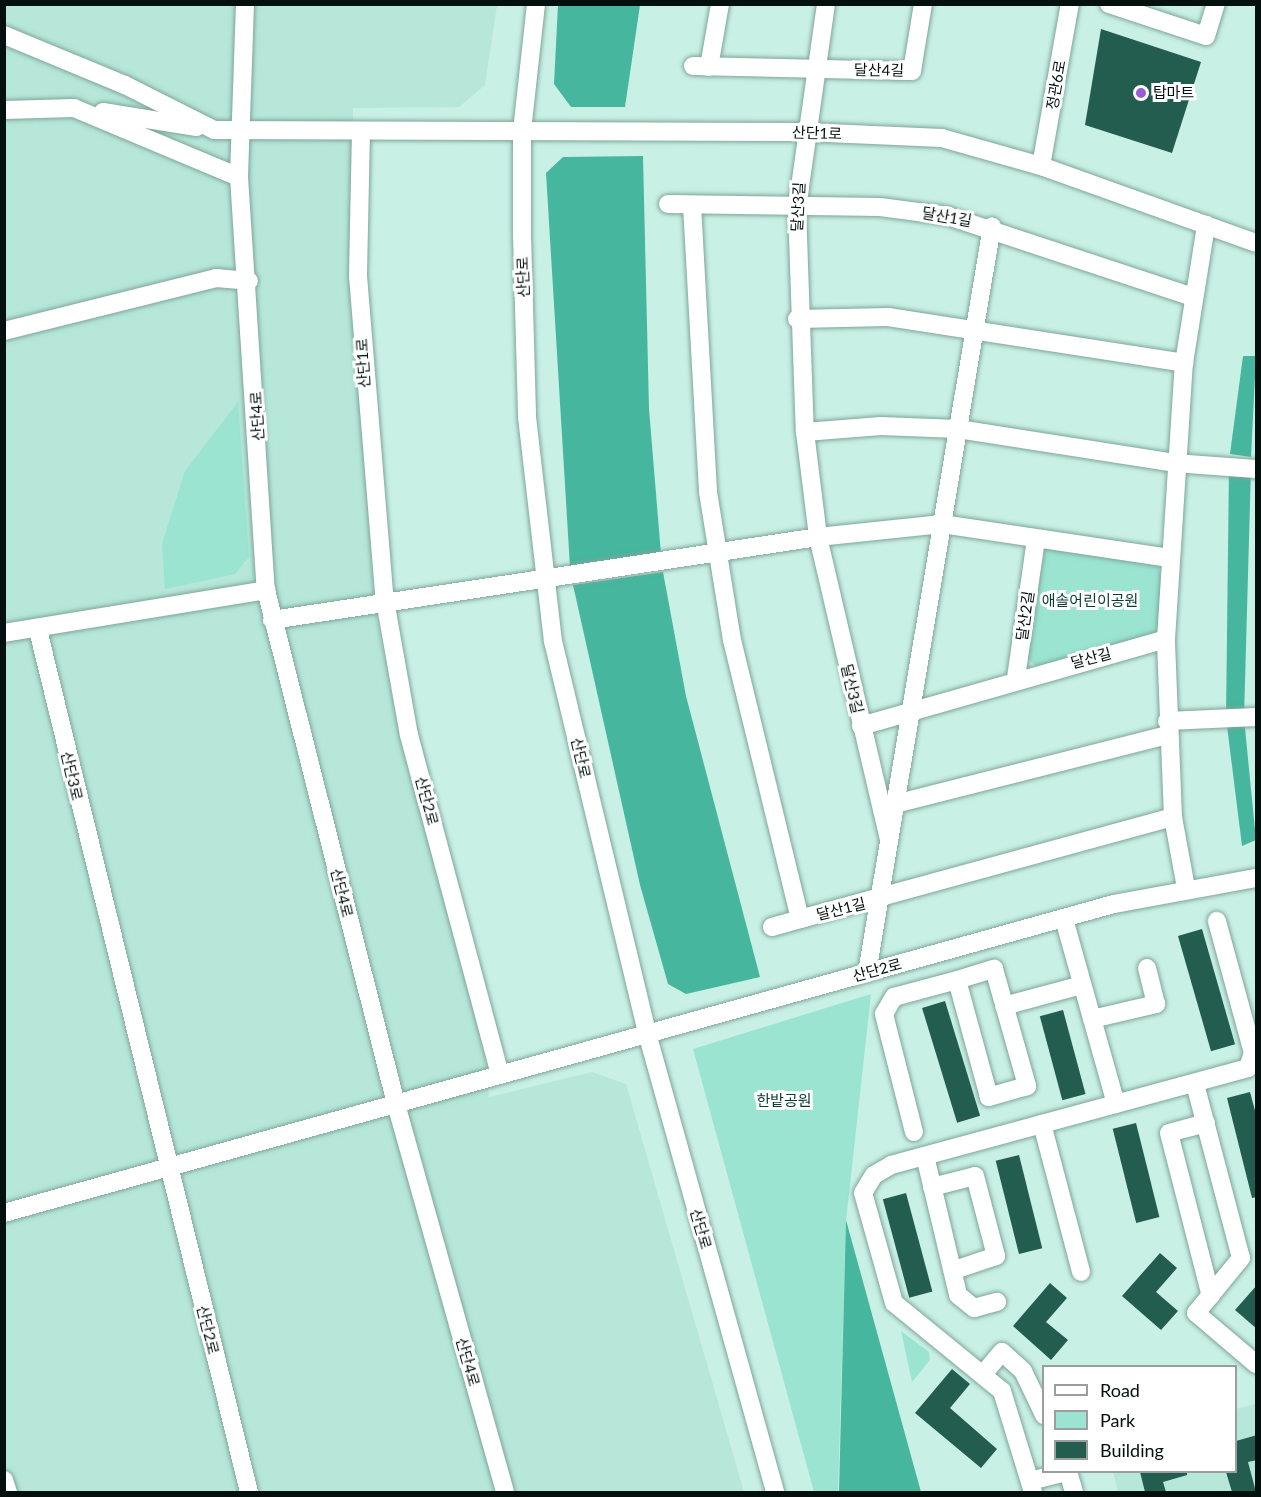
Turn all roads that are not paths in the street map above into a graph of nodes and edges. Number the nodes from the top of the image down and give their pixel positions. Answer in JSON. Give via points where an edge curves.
{"nodes":[{"id":1,"x":245,"y":4,"type":"edge"},
{"id":2,"x":536,"y":4,"type":"edge"},
{"id":3,"x":720,"y":4,"type":"edge"},
{"id":4,"x":826,"y":4,"type":"edge"},
{"id":5,"x":923,"y":4,"type":"edge"},
{"id":6,"x":1070,"y":4,"type":"edge"},
{"id":7,"x":1109,"y":4,"type":"edge"},
{"id":8,"x":1216,"y":4,"type":"edge"},
{"id":9,"x":4,"y":35,"type":"edge"},
{"id":10,"x":815,"y":69,"type":"junction"},
{"id":11,"x":74,"y":108,"type":"junction"},
{"id":12,"x":4,"y":110,"type":"edge"},
{"id":13,"x":214,"y":130,"type":"junction"},
{"id":14,"x":522,"y":130,"type":"junction"},
{"id":15,"x":240,"y":131,"type":"junction"},
{"id":16,"x":361,"y":131,"type":"junction"},
{"id":17,"x":804,"y":132,"type":"junction"},
{"id":18,"x":1041,"y":166,"type":"junction"},
{"id":19,"x":239,"y":177,"type":"junction"},
{"id":20,"x":668,"y":204,"type":"dead end"},
{"id":21,"x":692,"y":206,"type":"junction"},
{"id":22,"x":797,"y":208,"type":"junction"},
{"id":23,"x":1206,"y":225,"type":"junction"},
{"id":24,"x":992,"y":226,"type":"junction"},
{"id":25,"x":1257,"y":243,"type":"edge"},
{"id":26,"x":249,"y":280,"type":"junction"},
{"id":27,"x":1190,"y":296,"type":"junction"},
{"id":28,"x":797,"y":319,"type":"junction"},
{"id":29,"x":975,"y":327,"type":"junction"},
{"id":30,"x":4,"y":331,"type":"edge"},
{"id":31,"x":1184,"y":363,"type":"junction"},
{"id":32,"x":958,"y":429,"type":"junction"},
{"id":33,"x":805,"y":432,"type":"junction"},
{"id":34,"x":1174,"y":463,"type":"junction"},
{"id":35,"x":1257,"y":469,"type":"edge"},
{"id":36,"x":942,"y":524,"type":"junction"},
{"id":37,"x":818,"y":537,"type":"junction"},
{"id":38,"x":1036,"y":538,"type":"junction"},
{"id":39,"x":718,"y":554,"type":"junction"},
{"id":40,"x":1169,"y":558,"type":"junction"},
{"id":41,"x":545,"y":580,"type":"junction"},
{"id":42,"x":266,"y":590,"type":"junction"},
{"id":43,"x":384,"y":595,"type":"joint"},
{"id":44,"x":272,"y":620,"type":"junction"},
{"id":45,"x":38,"y":630,"type":"junction"},
{"id":46,"x":4,"y":633,"type":"edge"},
{"id":47,"x":1166,"y":639,"type":"junction"},
{"id":48,"x":1016,"y":678,"type":"junction"},
{"id":49,"x":911,"y":711,"type":"junction"},
{"id":50,"x":1257,"y":717,"type":"edge"},
{"id":51,"x":861,"y":726,"type":"junction"},
{"id":52,"x":1167,"y":728,"type":"junction"},
{"id":53,"x":895,"y":804,"type":"junction"},
{"id":54,"x":1173,"y":817,"type":"junction"},
{"id":55,"x":889,"y":840,"type":"junction"},
{"id":56,"x":1257,"y":878,"type":"edge"},
{"id":57,"x":1186,"y":888,"type":"junction"},
{"id":58,"x":879,"y":899,"type":"junction"},
{"id":59,"x":816,"y":915,"type":"junction"},
{"id":60,"x":1064,"y":919,"type":"junction"},
{"id":61,"x":1217,"y":921,"type":"dead end"},
{"id":62,"x":106,"y":923,"type":"joint"},
{"id":63,"x":772,"y":927,"type":"dead end"},
{"id":64,"x":1148,"y":968,"type":"dead end"},
{"id":65,"x":867,"y":972,"type":"junction"},
{"id":66,"x":957,"y":980,"type":"junction"},
{"id":67,"x":1082,"y":985,"type":"junction"},
{"id":68,"x":1004,"y":1006,"type":"junction"},
{"id":69,"x":1092,"y":1019,"type":"junction"},
{"id":70,"x":647,"y":1033,"type":"junction"},
{"id":71,"x":500,"y":1074,"type":"junction"},
{"id":72,"x":1195,"y":1084,"type":"junction"},
{"id":73,"x":396,"y":1104,"type":"junction"},
{"id":74,"x":1116,"y":1104,"type":"junction"},
{"id":75,"x":1206,"y":1123,"type":"junction"},
{"id":76,"x":1042,"y":1124,"type":"junction"},
{"id":77,"x":914,"y":1132,"type":"dead end"},
{"id":78,"x":925,"y":1156,"type":"junction"},
{"id":79,"x":166,"y":1168,"type":"junction"},
{"id":80,"x":932,"y":1187,"type":"junction"},
{"id":81,"x":4,"y":1213,"type":"edge"},
{"id":82,"x":1249,"y":1256,"type":"edge"},
{"id":83,"x":952,"y":1271,"type":"junction"},
{"id":84,"x":1081,"y":1272,"type":"dead end"},
{"id":85,"x":1211,"y":1296,"type":"junction"},
{"id":86,"x":998,"y":1302,"type":"dead end"},
{"id":87,"x":1257,"y":1364,"type":"edge"},
{"id":88,"x":985,"y":1372,"type":"junction"},
{"id":89,"x":1042,"y":1411,"type":"edge"},
{"id":90,"x":1065,"y":1473,"type":"edge"},
{"id":91,"x":1067,"y":1473,"type":"edge"},
{"id":92,"x":4,"y":1480,"type":"edge"},
{"id":93,"x":1032,"y":1487,"type":"edge"},
{"id":94,"x":8,"y":1492,"type":"edge"},
{"id":95,"x":249,"y":1492,"type":"edge"},
{"id":96,"x":505,"y":1492,"type":"edge"},
{"id":97,"x":775,"y":1492,"type":"edge"},
{"id":98,"x":1074,"y":1492,"type":"edge"}],
"edges":[{"from":1,"to":15,"type":"street"},
{"from":2,"to":14,"type":"street","name":"산단로"},
{"from":3,"to":10,"type":"street","name":"달산4길","via":[[701,66]]},
{"from":4,"to":10,"type":"street"},
{"from":5,"to":10,"type":"street","name":"달산4길","via":[[912,71]]},
{"from":6,"to":18,"type":"street","name":"정관6로"},
{"from":7,"to":8,"type":"street","via":[[1206,36]]},
{"from":9,"to":13,"type":"street","name":"산단1로","via":[[125,85]]},
{"from":10,"to":17,"type":"street","name":"달산3길"},
{"from":11,"to":12,"type":"street"},
{"from":11,"to":13,"type":"street"},
{"from":11,"to":19,"type":"street"},
{"from":13,"to":15,"type":"street","name":"산단1로"},
{"from":14,"to":16,"type":"street","name":"산단1로"},
{"from":14,"to":17,"type":"street","name":"산단1로"},
{"from":14,"to":41,"type":"street","name":"산단로","via":[[527,417]]},
{"from":15,"to":16,"type":"street","name":"산단1로"},
{"from":15,"to":19,"type":"street","name":"산단4로"},
{"from":16,"to":43,"type":"street","name":"산단1로","via":[[358,276]]},
{"from":17,"to":18,"type":"street","name":"산단1로","via":[[942,138]]},
{"from":17,"to":22,"type":"street","name":"달산3길"},
{"from":18,"to":23,"type":"street","name":"산단1로"},
{"from":19,"to":26,"type":"street","name":"산단4로"},
{"from":20,"to":21,"type":"street","name":"달산1길"},
{"from":21,"to":22,"type":"street","name":"달산1길"},
{"from":21,"to":39,"type":"street","name":"달산1길","via":[[697,362]]},
{"from":22,"to":24,"type":"street","name":"달산1길","via":[[880,207]]},
{"from":22,"to":28,"type":"street","name":"달산3길"},
{"from":23,"to":25,"type":"street","name":"산단1로"},
{"from":23,"to":27,"type":"street"},
{"from":24,"to":27,"type":"street","name":"달산1길"},
{"from":24,"to":29,"type":"street"},
{"from":26,"to":30,"type":"street","via":[[216,278]]},
{"from":26,"to":42,"type":"street","name":"산단4로"},
{"from":27,"to":31,"type":"street"},
{"from":28,"to":29,"type":"street","via":[[888,317]]},
{"from":28,"to":33,"type":"street","name":"달산3길"},
{"from":29,"to":31,"type":"street"},
{"from":29,"to":32,"type":"street"},
{"from":31,"to":34,"type":"street"},
{"from":32,"to":33,"type":"street","via":[[881,426]]},
{"from":32,"to":34,"type":"street"},
{"from":32,"to":36,"type":"street"},
{"from":33,"to":37,"type":"street","name":"달산3길"},
{"from":34,"to":35,"type":"street"},
{"from":34,"to":40,"type":"street"},
{"from":36,"to":37,"type":"street"},
{"from":36,"to":38,"type":"street"},
{"from":36,"to":49,"type":"street"},
{"from":37,"to":39,"type":"street"},
{"from":37,"to":51,"type":"street","name":"달산3길"},
{"from":38,"to":40,"type":"street"},
{"from":38,"to":48,"type":"street","name":"달산2길"},
{"from":39,"to":41,"type":"street"},
{"from":39,"to":59,"type":"street","name":"달산1길","via":[[732,640],[800,919]]},
{"from":40,"to":47,"type":"street"},
{"from":41,"to":44,"type":"street"},
{"from":41,"to":70,"type":"street","name":"산단로","via":[[553,641]]},
{"from":42,"to":44,"type":"street","name":"산단4로"},
{"from":42,"to":45,"type":"street"},
{"from":43,"to":71,"type":"street","name":"산단2로","via":[[409,735]]},
{"from":44,"to":73,"type":"street","name":"산단4로"},
{"from":45,"to":46,"type":"street"},
{"from":45,"to":62,"type":"street","name":"산단3로"},
{"from":47,"to":48,"type":"street","name":"달산길"},
{"from":47,"to":52,"type":"street"},
{"from":48,"to":49,"type":"street"},
{"from":49,"to":51,"type":"street"},
{"from":49,"to":53,"type":"street"},
{"from":50,"to":52,"type":"street"},
{"from":51,"to":55,"type":"street","name":"달산3길"},
{"from":52,"to":53,"type":"street"},
{"from":52,"to":54,"type":"street"},
{"from":53,"to":55,"type":"street"},
{"from":54,"to":57,"type":"street"},
{"from":54,"to":58,"type":"street","name":"달산1길"},
{"from":55,"to":58,"type":"street"},
{"from":56,"to":57,"type":"street","name":"산단2로"},
{"from":57,"to":60,"type":"street","name":"산단2로"},
{"from":58,"to":59,"type":"street","name":"달산1길"},
{"from":58,"to":65,"type":"street"},
{"from":59,"to":63,"type":"street"},
{"from":60,"to":65,"type":"street","name":"산단2로"},
{"from":60,"to":67,"type":"street"},
{"from":61,"to":72,"type":"street","via":[[1252,1063],[1240,1072]]},
{"from":62,"to":79,"type":"street","name":"산단2로"},
{"from":64,"to":69,"type":"street","via":[[1156,1004]]},
{"from":65,"to":70,"type":"street","name":"산단2로"},
{"from":66,"to":68,"type":"street","via":[[994,969]]},
{"from":66,"to":68,"type":"street","via":[[989,1097],[1027,1086]]},
{"from":66,"to":77,"type":"street","via":[[894,997],[884,1014]]},
{"from":67,"to":68,"type":"street"},
{"from":67,"to":69,"type":"street"},
{"from":69,"to":74,"type":"street"},
{"from":70,"to":71,"type":"street","name":"산단2로"},
{"from":70,"to":97,"type":"street","name":"산단로"},
{"from":71,"to":73,"type":"street","name":"산단2로"},
{"from":72,"to":74,"type":"street"},
{"from":72,"to":75,"type":"street"},
{"from":73,"to":79,"type":"street","name":"산단2로"},
{"from":73,"to":96,"type":"street","name":"산단4로"},
{"from":74,"to":76,"type":"street"},
{"from":75,"to":82,"type":"street"},
{"from":75,"to":85,"type":"street","via":[[1169,1133]]},
{"from":76,"to":78,"type":"street"},
{"from":76,"to":84,"type":"street"},
{"from":78,"to":80,"type":"street"},
{"from":78,"to":88,"type":"street","via":[[874,1175],[864,1204],[894,1303]]},
{"from":79,"to":81,"type":"street","name":"산단2로"},
{"from":79,"to":95,"type":"street","name":"산단2로"},
{"from":80,"to":83,"type":"street"},
{"from":80,"to":83,"type":"street","via":[[975,1176],[996,1256]]},
{"from":82,"to":85,"type":"street"},
{"from":83,"to":86,"type":"street","via":[[964,1305],[986,1308]]},
{"from":85,"to":87,"type":"street","via":[[1196,1313]]},
{"from":88,"to":89,"type":"street","via":[[1002,1352],[1023,1371]]},
{"from":88,"to":93,"type":"street","via":[[1009,1405]]},
{"from":90,"to":93,"type":"street"},
{"from":91,"to":98,"type":"street"},
{"from":92,"to":94,"type":"street"}]}
